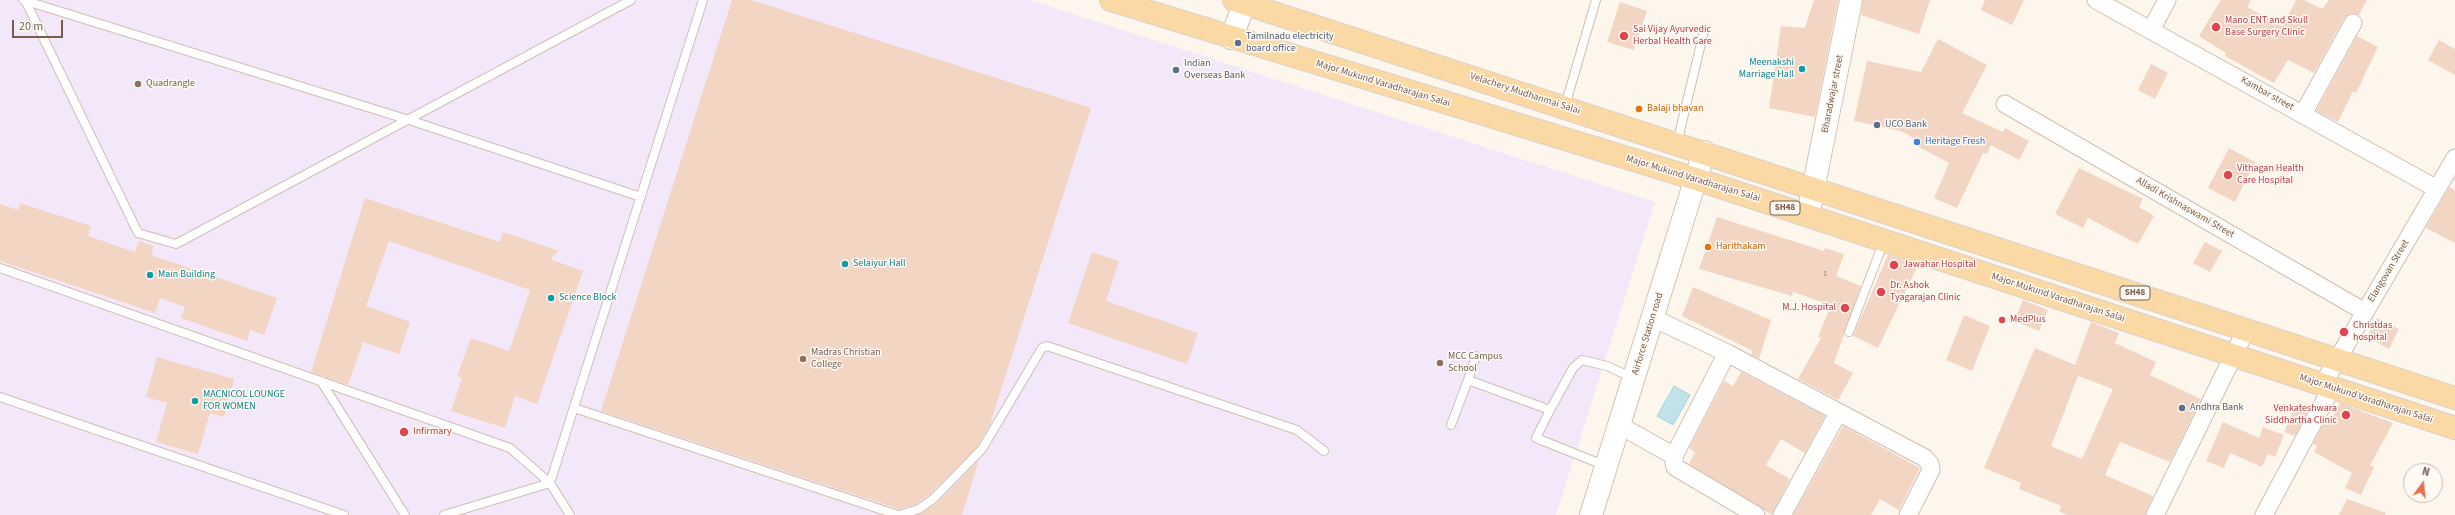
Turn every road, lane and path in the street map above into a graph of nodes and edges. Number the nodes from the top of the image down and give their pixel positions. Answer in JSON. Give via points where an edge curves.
{"nodes":[{"id":1,"x":24,"y":0,"type":"edge"},
{"id":2,"x":632,"y":0,"type":"edge"},
{"id":3,"x":703,"y":0,"type":"edge"},
{"id":4,"x":1111,"y":0,"type":"edge"},
{"id":5,"x":1596,"y":0,"type":"edge"},
{"id":6,"x":1851,"y":0,"type":"edge"},
{"id":7,"x":2167,"y":0,"type":"edge"},
{"id":8,"x":1242,"y":1,"type":"edge"},
{"id":9,"x":2102,"y":2,"type":"edge"},
{"id":10,"x":2353,"y":23,"type":"dead end"},
{"id":11,"x":2151,"y":30,"type":"junction"},
{"id":12,"x":1704,"y":31,"type":"dead end"},
{"id":13,"x":1231,"y":38,"type":"junction"},
{"id":14,"x":2005,"y":104,"type":"dead end"},
{"id":15,"x":1565,"y":107,"type":"junction"},
{"id":16,"x":2303,"y":114,"type":"junction"},
{"id":17,"x":409,"y":120,"type":"junction"},
{"id":18,"x":1677,"y":143,"type":"junction"},
{"id":19,"x":1704,"y":152,"type":"junction"},
{"id":20,"x":2455,"y":158,"type":"edge"},
{"id":21,"x":1696,"y":179,"type":"junction"},
{"id":22,"x":1815,"y":189,"type":"junction"},
{"id":23,"x":2437,"y":189,"type":"junction"},
{"id":24,"x":641,"y":196,"type":"junction"},
{"id":25,"x":1808,"y":215,"type":"junction"},
{"id":26,"x":1884,"y":240,"type":"junction"},
{"id":27,"x":0,"y":268,"type":"edge"},
{"id":28,"x":2365,"y":312,"type":"junction"},
{"id":29,"x":1653,"y":318,"type":"junction"},
{"id":30,"x":2246,"y":330,"type":"junction"},
{"id":31,"x":1849,"y":332,"type":"dead end"},
{"id":32,"x":1727,"y":353,"type":"junction"},
{"id":33,"x":2235,"y":355,"type":"junction"},
{"id":34,"x":1476,"y":356,"type":"dead end"},
{"id":35,"x":2337,"y":359,"type":"junction"},
{"id":36,"x":1634,"y":378,"type":"junction"},
{"id":37,"x":1468,"y":380,"type":"junction"},
{"id":38,"x":321,"y":381,"type":"junction"},
{"id":39,"x":2327,"y":386,"type":"junction"},
{"id":40,"x":0,"y":397,"type":"edge"},
{"id":41,"x":2455,"y":398,"type":"edge"},
{"id":42,"x":574,"y":408,"type":"junction"},
{"id":43,"x":1550,"y":410,"type":"junction"},
{"id":44,"x":1838,"y":413,"type":"junction"},
{"id":45,"x":1451,"y":425,"type":"dead end"},
{"id":46,"x":1620,"y":425,"type":"junction"},
{"id":47,"x":2455,"y":428,"type":"edge"},
{"id":48,"x":1324,"y":451,"type":"dead end"},
{"id":49,"x":1674,"y":456,"type":"junction"},
{"id":50,"x":1607,"y":467,"type":"junction"},
{"id":51,"x":550,"y":483,"type":"junction"},
{"id":52,"x":344,"y":515,"type":"edge"},
{"id":53,"x":405,"y":515,"type":"edge"},
{"id":54,"x":444,"y":515,"type":"edge"},
{"id":55,"x":570,"y":515,"type":"edge"},
{"id":56,"x":899,"y":515,"type":"edge"},
{"id":57,"x":1592,"y":515,"type":"edge"},
{"id":58,"x":1756,"y":515,"type":"edge"},
{"id":59,"x":1782,"y":515,"type":"edge"},
{"id":60,"x":1908,"y":515,"type":"edge"},
{"id":61,"x":2155,"y":515,"type":"edge"},
{"id":62,"x":2264,"y":515,"type":"edge"}],
"edges":[{"from":1,"to":17,"type":"lane"},
{"from":1,"to":17,"type":"lane","via":[[138,233],[176,244]]},
{"from":2,"to":17,"type":"lane"},
{"from":3,"to":24,"type":"lane"},
{"from":4,"to":13,"type":"main road","name":"Major Mukund Varadharajan Salai","number":"SH48"},
{"from":5,"to":15,"type":"lane"},
{"from":6,"to":22,"type":"street","name":"Bharadwajar street"},
{"from":7,"to":11,"type":"street"},
{"from":8,"to":13,"type":"street"},
{"from":8,"to":15,"type":"main road","name":"Velachery Mudhanmai Salai","number":"SH48"},
{"from":9,"to":11,"type":"street","name":"Kambar street"},
{"from":10,"to":16,"type":"street"},
{"from":11,"to":16,"type":"street","name":"Kambar street"},
{"from":12,"to":18,"type":"lane"},
{"from":13,"to":21,"type":"main road","name":"Major Mukund Varadharajan Salai","number":"SH48"},
{"from":14,"to":28,"type":"street","name":"Alladi Krishnaswami Street"},
{"from":15,"to":18,"type":"main road","name":"Velachery Mudhanmai Salai","number":"SH48"},
{"from":16,"to":23,"type":"street","name":"Kambar street"},
{"from":17,"to":24,"type":"lane"},
{"from":18,"to":19,"type":"main road","name":"Velachery Mudhanmai Salai","number":"SH48"},
{"from":19,"to":21,"type":"street","name":"Airforce Station road"},
{"from":19,"to":22,"type":"main road","name":"Velachery Mudhanmai Salai","number":"SH48"},
{"from":20,"to":23,"type":"street","name":"Elangovan Street"},
{"from":21,"to":25,"type":"main road","name":"Major Mukund Varadharajan Salai","number":"SH48"},
{"from":21,"to":29,"type":"street","name":"Airforce Station road"},
{"from":22,"to":25,"type":"street","name":"Bharadwajar street"},
{"from":22,"to":30,"type":"main road","number":"SH48"},
{"from":23,"to":28,"type":"street","name":"Elangovan Street"},
{"from":24,"to":42,"type":"lane"},
{"from":25,"to":26,"type":"main road","name":"Major Mukund Varadharajan Salai","number":"SH48"},
{"from":26,"to":31,"type":"lane"},
{"from":26,"to":33,"type":"main road","name":"Major Mukund Varadharajan Salai","number":"SH48"},
{"from":27,"to":38,"type":"lane"},
{"from":28,"to":35,"type":"street","name":"Elangovan Street"},
{"from":29,"to":32,"type":"street"},
{"from":29,"to":36,"type":"street","name":"Airforce Station road"},
{"from":30,"to":33,"type":"street"},
{"from":30,"to":35,"type":"main road","number":"SH48"},
{"from":32,"to":44,"type":"street"},
{"from":32,"to":49,"type":"street"},
{"from":33,"to":39,"type":"main road","name":"Major Mukund Varadharajan Salai","number":"SH48"},
{"from":33,"to":61,"type":"street"},
{"from":34,"to":37,"type":"lane"},
{"from":35,"to":39,"type":"street","name":"Elangovan Street"},
{"from":35,"to":41,"type":"main road","number":"SH48"},
{"from":36,"to":43,"type":"lane","via":[[1607,366],[1582,360],[1573,368]]},
{"from":36,"to":46,"type":"street","name":"Airforce Station road"},
{"from":37,"to":43,"type":"lane"},
{"from":37,"to":45,"type":"lane"},
{"from":38,"to":51,"type":"lane","via":[[510,448]]},
{"from":38,"to":53,"type":"lane"},
{"from":39,"to":47,"type":"main road","name":"Major Mukund Varadharajan Salai","number":"SH48"},
{"from":39,"to":62,"type":"street","name":"Elangovan Street"},
{"from":40,"to":52,"type":"lane"},
{"from":42,"to":51,"type":"lane"},
{"from":42,"to":56,"type":"lane"},
{"from":43,"to":50,"type":"lane","via":[[1536,438]]},
{"from":44,"to":59,"type":"street"},
{"from":44,"to":60,"type":"street","via":[[1925,458],[1930,464],[1931,470]]},
{"from":46,"to":49,"type":"street"},
{"from":46,"to":50,"type":"street","name":"Airforce Station road"},
{"from":48,"to":56,"type":"lane","via":[[1297,430],[1047,346],[1042,348],[982,449],[933,499],[919,509]]},
{"from":49,"to":58,"type":"street","via":[[1675,467]]},
{"from":50,"to":57,"type":"street","name":"Airforce Station road"},
{"from":51,"to":54,"type":"lane"},
{"from":51,"to":55,"type":"lane"}]}
